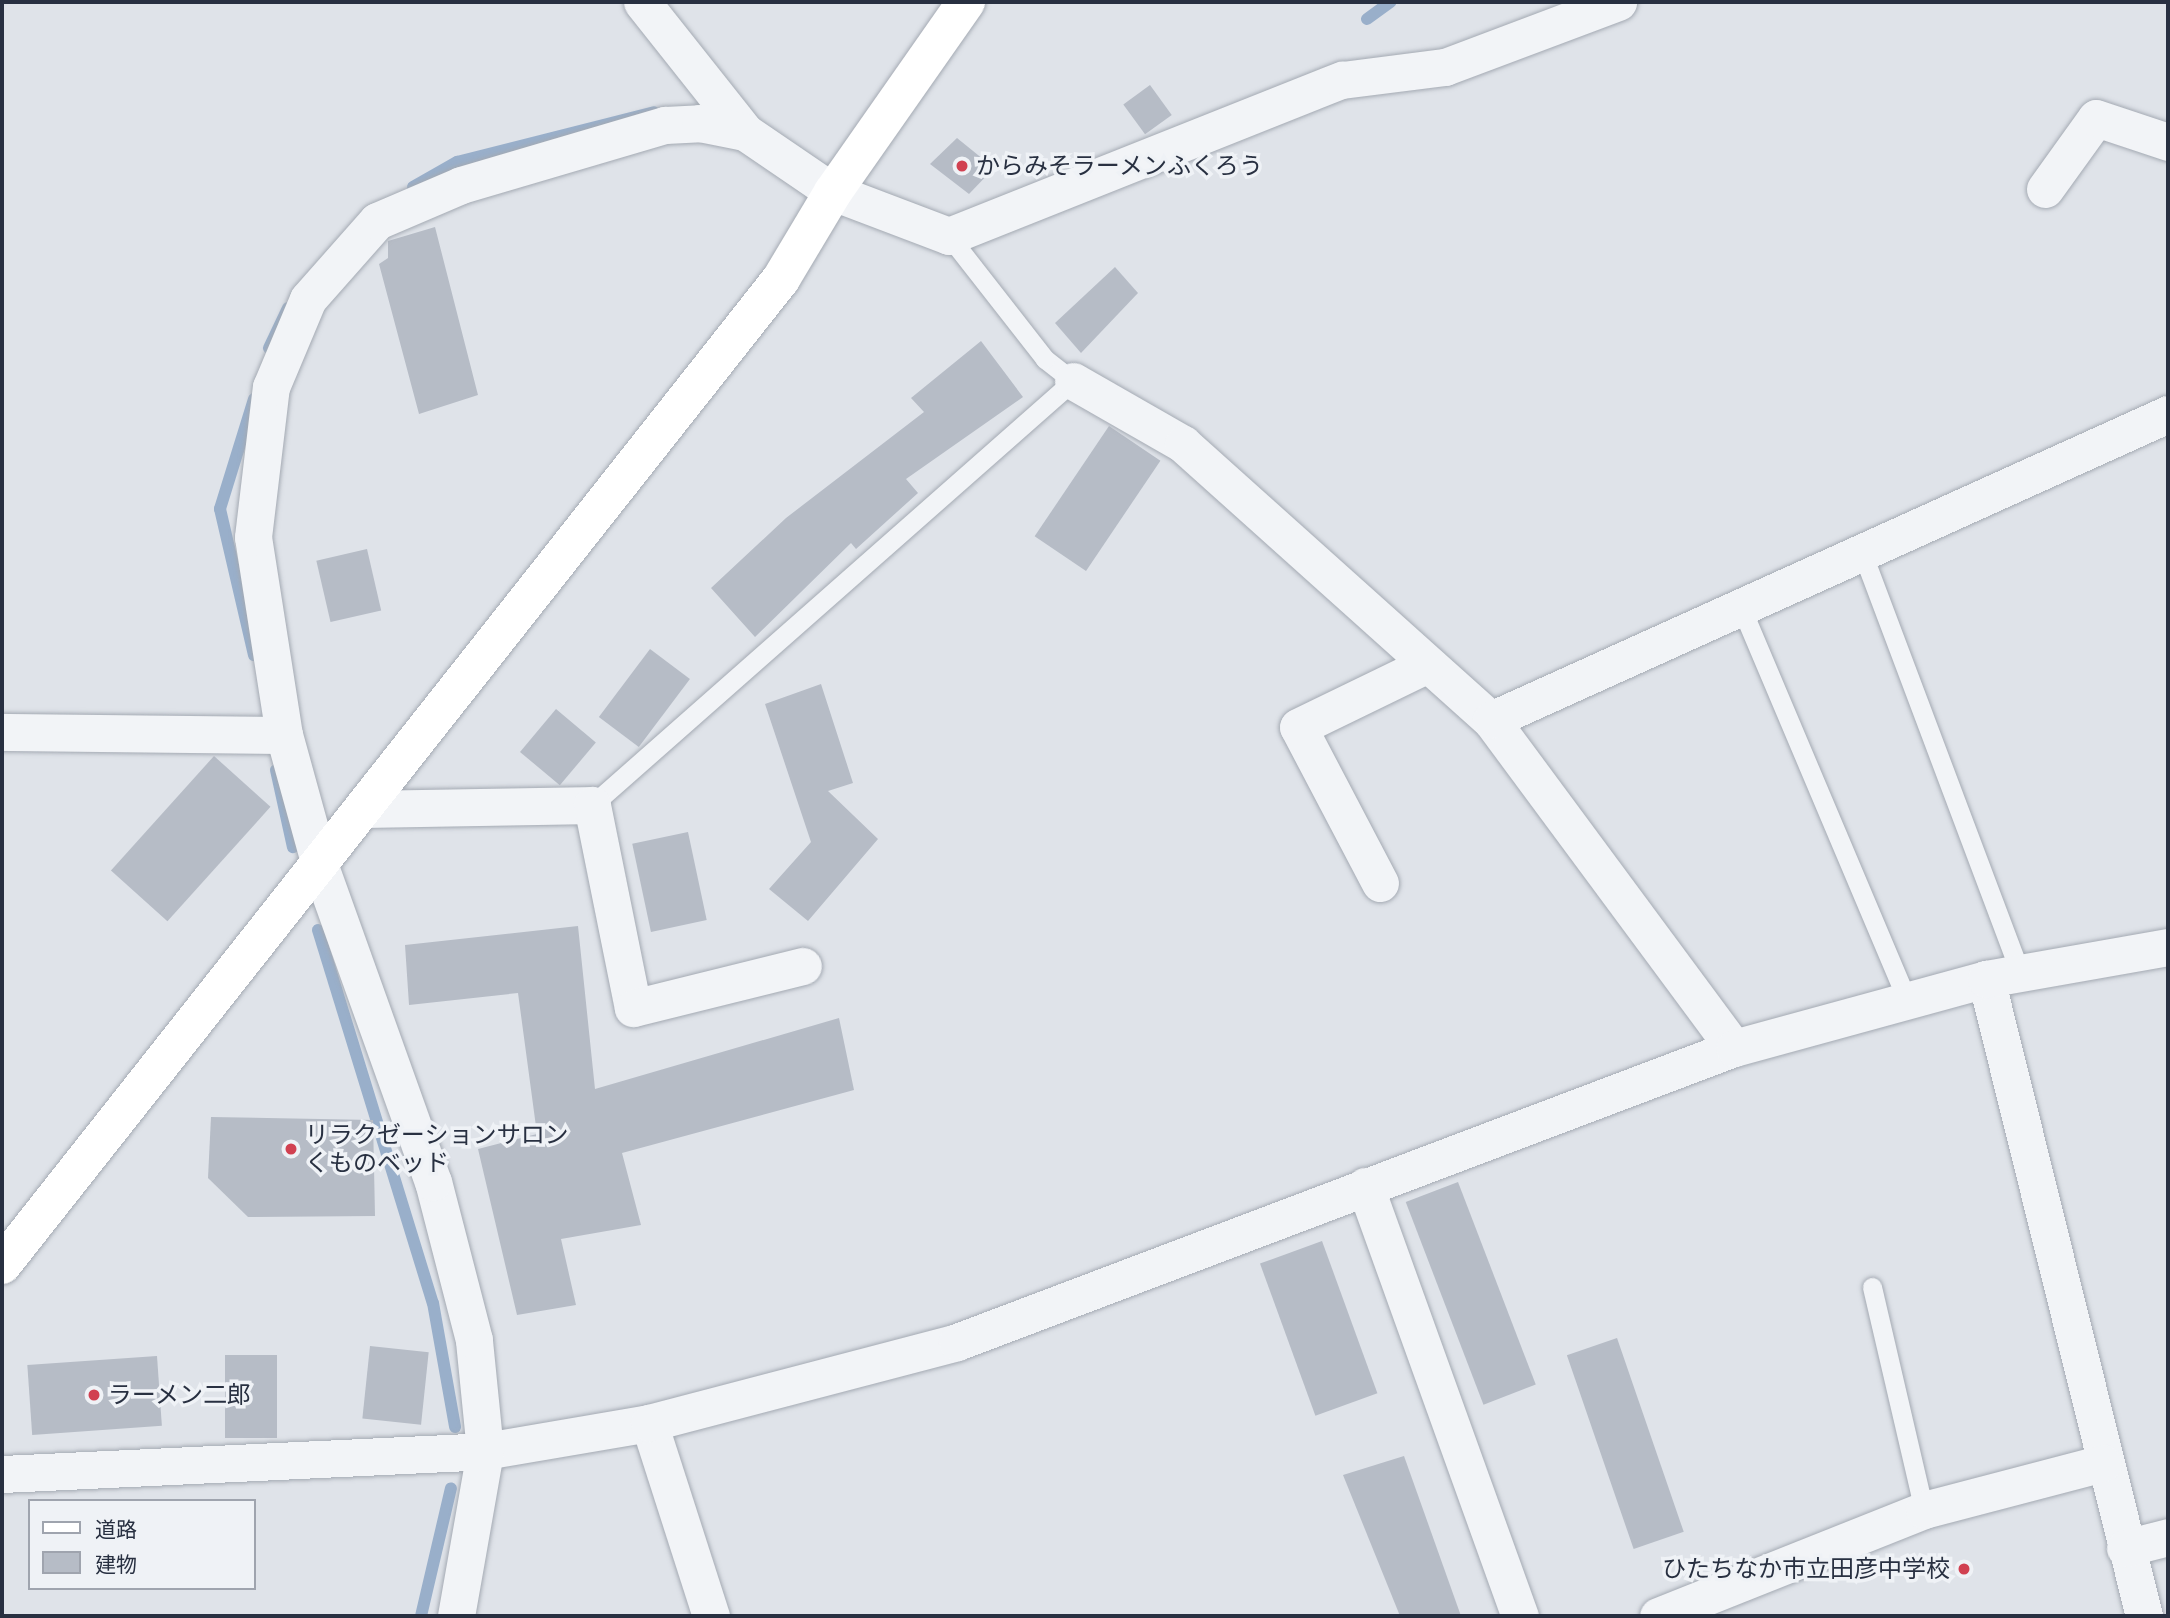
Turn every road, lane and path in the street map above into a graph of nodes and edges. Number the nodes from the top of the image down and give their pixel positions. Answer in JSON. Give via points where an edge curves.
{"nodes":[{"id":1,"x":642,"y":2,"type":"edge"},
{"id":2,"x":966,"y":2,"type":"edge"},
{"id":3,"x":1618,"y":2,"type":"edge"},
{"id":4,"x":745,"y":132,"type":"junction"},
{"id":5,"x":2168,"y":142,"type":"edge"},
{"id":6,"x":2045,"y":189,"type":"dead end"},
{"id":7,"x":833,"y":192,"type":"junction"},
{"id":8,"x":949,"y":236,"type":"junction"},
{"id":9,"x":1073,"y":381,"type":"junction"},
{"id":10,"x":2168,"y":414,"type":"edge"},
{"id":11,"x":1862,"y":552,"type":"junction"},
{"id":12,"x":1741,"y":607,"type":"junction"},
{"id":13,"x":1428,"y":664,"type":"junction"},
{"id":14,"x":1491,"y":720,"type":"junction"},
{"id":15,"x":2,"y":732,"type":"edge"},
{"id":16,"x":284,"y":735,"type":"junction"},
{"id":17,"x":592,"y":805,"type":"junction"},
{"id":18,"x":368,"y":809,"type":"junction"},
{"id":19,"x":321,"y":869,"type":"junction"},
{"id":20,"x":1380,"y":883,"type":"dead end"},
{"id":21,"x":2168,"y":947,"type":"edge"},
{"id":22,"x":803,"y":966,"type":"dead end"},
{"id":23,"x":2003,"y":977,"type":"junction"},
{"id":24,"x":1907,"y":1000,"type":"junction"},
{"id":25,"x":1734,"y":1048,"type":"junction"},
{"id":26,"x":1365,"y":1186,"type":"junction"},
{"id":27,"x":2,"y":1265,"type":"edge"},
{"id":28,"x":1872,"y":1287,"type":"dead end"},
{"id":29,"x":649,"y":1423,"type":"junction"},
{"id":30,"x":485,"y":1451,"type":"junction"},
{"id":31,"x":2103,"y":1463,"type":"junction"},
{"id":32,"x":2,"y":1474,"type":"edge"},
{"id":33,"x":1924,"y":1510,"type":"junction"},
{"id":34,"x":2168,"y":1537,"type":"edge"},
{"id":35,"x":2125,"y":1548,"type":"junction"},
{"id":36,"x":458,"y":1615,"type":"edge"},
{"id":37,"x":711,"y":1616,"type":"edge"},
{"id":38,"x":1520,"y":1616,"type":"edge"},
{"id":39,"x":1658,"y":1616,"type":"edge"},
{"id":40,"x":2144,"y":1616,"type":"edge"}],
"edges":[{"from":1,"to":4,"type":"street"},
{"from":2,"to":7,"type":"street"},
{"from":3,"to":8,"type":"street","via":[[1445,67],[1342,80]]},
{"from":4,"to":7,"type":"street"},
{"from":4,"to":16,"type":"street","via":[[701,122],[665,125],[461,185],[377,221],[308,299],[271,387],[253,537]]},
{"from":5,"to":6,"type":"street","via":[[2096,118]]},
{"from":7,"to":8,"type":"street"},
{"from":7,"to":18,"type":"street","via":[[781,279]]},
{"from":8,"to":9,"type":"lane","via":[[1045,359]]},
{"from":9,"to":13,"type":"street","via":[[1183,444]]},
{"from":9,"to":17,"type":"lane"},
{"from":10,"to":11,"type":"street"},
{"from":11,"to":12,"type":"street"},
{"from":11,"to":23,"type":"lane"},
{"from":12,"to":14,"type":"street"},
{"from":12,"to":24,"type":"lane"},
{"from":13,"to":14,"type":"street"},
{"from":13,"to":20,"type":"street","via":[[1298,727]]},
{"from":14,"to":25,"type":"street"},
{"from":15,"to":16,"type":"street"},
{"from":16,"to":19,"type":"street"},
{"from":17,"to":18,"type":"street"},
{"from":17,"to":22,"type":"street","via":[[633,1008]]},
{"from":18,"to":19,"type":"street"},
{"from":19,"to":27,"type":"street"},
{"from":19,"to":30,"type":"street","via":[[433,1182],[474,1340]]},
{"from":21,"to":23,"type":"street"},
{"from":23,"to":24,"type":"street"},
{"from":23,"to":31,"type":"street"},
{"from":24,"to":25,"type":"street"},
{"from":25,"to":26,"type":"street"},
{"from":26,"to":29,"type":"street","via":[[957,1342]]},
{"from":26,"to":38,"type":"street"},
{"from":28,"to":33,"type":"lane"},
{"from":29,"to":30,"type":"street"},
{"from":29,"to":37,"type":"street"},
{"from":30,"to":32,"type":"street"},
{"from":30,"to":36,"type":"street"},
{"from":31,"to":33,"type":"street"},
{"from":31,"to":35,"type":"street"},
{"from":33,"to":39,"type":"street"},
{"from":34,"to":35,"type":"street"},
{"from":35,"to":40,"type":"street"}]}
